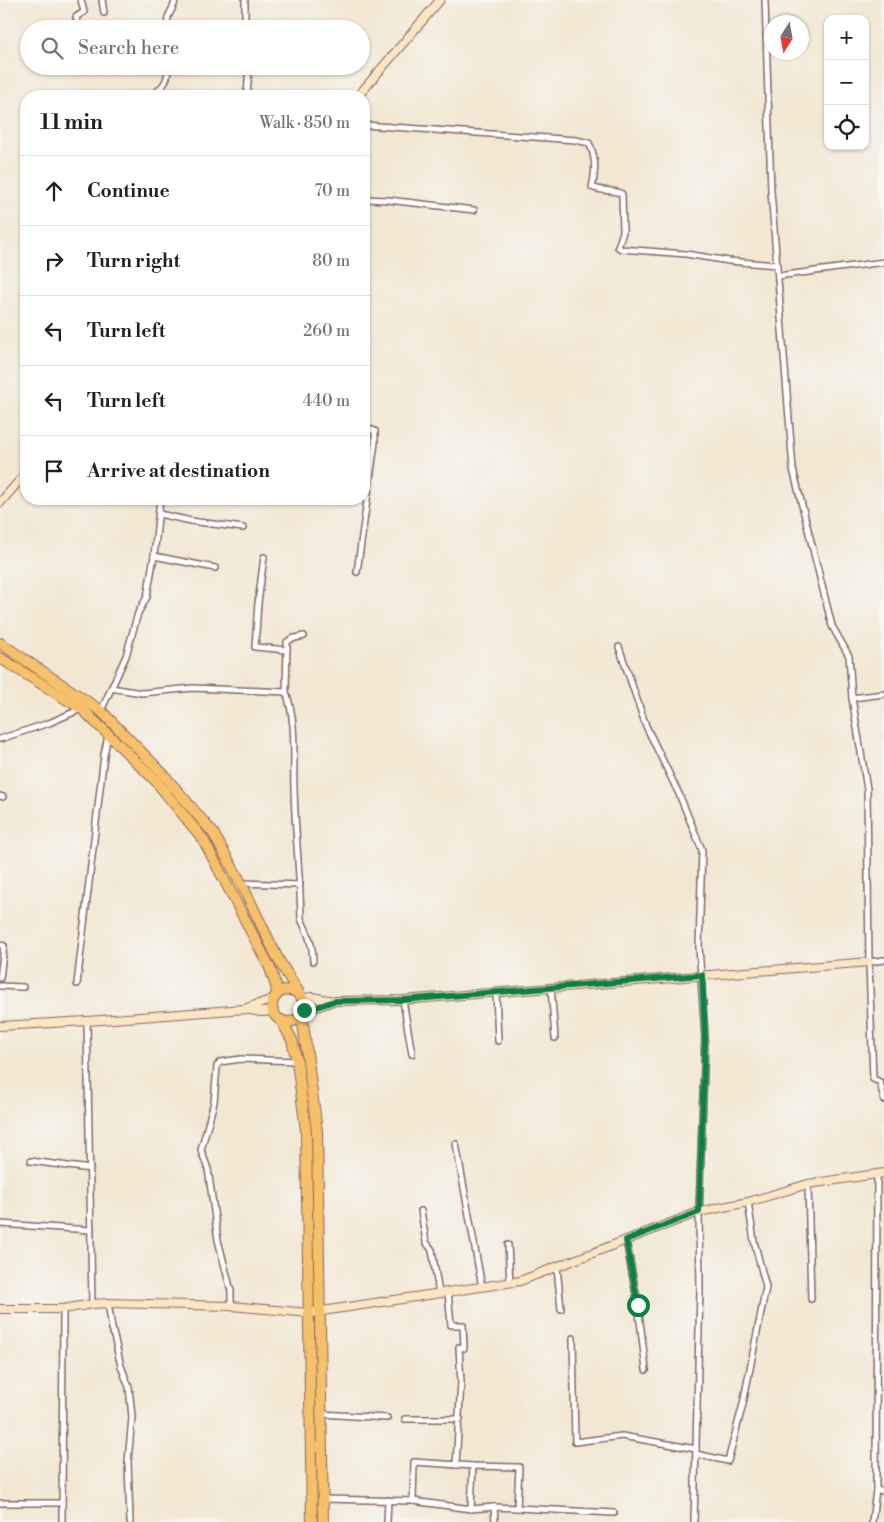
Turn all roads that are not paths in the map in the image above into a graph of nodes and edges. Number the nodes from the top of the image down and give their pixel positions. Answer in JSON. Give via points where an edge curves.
{"nodes":[{"id":1,"x":81,"y":0,"type":"edge"},
{"id":2,"x":102,"y":0,"type":"edge"},
{"id":3,"x":175,"y":0,"type":"edge"},
{"id":4,"x":246,"y":0,"type":"edge"},
{"id":5,"x":440,"y":0,"type":"edge"},
{"id":6,"x":765,"y":0,"type":"edge"},
{"id":7,"x":104,"y":13,"type":"dead end"},
{"id":8,"x":77,"y":20,"type":"edge"},
{"id":9,"x":168,"y":20,"type":"edge"},
{"id":10,"x":245,"y":20,"type":"edge"},
{"id":11,"x":168,"y":75,"type":"edge"},
{"id":12,"x":249,"y":75,"type":"edge"},
{"id":13,"x":158,"y":90,"type":"edge"},
{"id":14,"x":248,"y":90,"type":"edge"},
{"id":15,"x":363,"y":90,"type":"edge"},
{"id":16,"x":370,"y":126,"type":"edge"},
{"id":17,"x":370,"y":200,"type":"edge"},
{"id":18,"x":474,"y":210,"type":"dead end"},
{"id":19,"x":884,"y":262,"type":"edge"},
{"id":20,"x":777,"y":265,"type":"junction"},
{"id":21,"x":778,"y":276,"type":"junction"},
{"id":22,"x":370,"y":429,"type":"edge"},
{"id":23,"x":370,"y":479,"type":"edge"},
{"id":24,"x":20,"y":480,"type":"edge"},
{"id":25,"x":0,"y":503,"type":"edge"},
{"id":26,"x":160,"y":505,"type":"edge"},
{"id":27,"x":366,"y":505,"type":"edge"},
{"id":28,"x":159,"y":514,"type":"junction"},
{"id":29,"x":243,"y":528,"type":"dead end"},
{"id":30,"x":154,"y":556,"type":"junction"},
{"id":31,"x":264,"y":557,"type":"dead end"},
{"id":32,"x":215,"y":568,"type":"dead end"},
{"id":33,"x":357,"y":572,"type":"dead end"},
{"id":34,"x":304,"y":636,"type":"dead end"},
{"id":35,"x":0,"y":643,"type":"edge"},
{"id":36,"x":619,"y":647,"type":"dead end"},
{"id":37,"x":287,"y":650,"type":"junction"},
{"id":38,"x":0,"y":658,"type":"edge"},
{"id":39,"x":111,"y":688,"type":"junction"},
{"id":40,"x":286,"y":692,"type":"junction"},
{"id":41,"x":884,"y":694,"type":"edge"},
{"id":42,"x":852,"y":698,"type":"junction"},
{"id":43,"x":82,"y":709,"type":"junction"},
{"id":44,"x":100,"y":711,"type":"junction"},
{"id":45,"x":108,"y":735,"type":"junction"},
{"id":46,"x":0,"y":738,"type":"edge"},
{"id":47,"x":241,"y":883,"type":"junction"},
{"id":48,"x":300,"y":885,"type":"junction"},
{"id":49,"x":0,"y":945,"type":"edge"},
{"id":50,"x":884,"y":960,"type":"edge"},
{"id":51,"x":313,"y":961,"type":"dead end"},
{"id":52,"x":869,"y":962,"type":"junction"},
{"id":53,"x":702,"y":975,"type":"junction"},
{"id":54,"x":0,"y":978,"type":"edge"},
{"id":55,"x":77,"y":984,"type":"dead end"},
{"id":56,"x":0,"y":986,"type":"edge"},
{"id":57,"x":23,"y":987,"type":"dead end"},
{"id":58,"x":551,"y":987,"type":"junction"},
{"id":59,"x":496,"y":992,"type":"junction"},
{"id":60,"x":301,"y":996,"type":"junction"},
{"id":61,"x":275,"y":997,"type":"junction"},
{"id":62,"x":403,"y":1000,"type":"junction"},
{"id":63,"x":334,"y":1001,"type":"junction"},
{"id":64,"x":245,"y":1009,"type":"junction"},
{"id":65,"x":273,"y":1011,"type":"junction"},
{"id":66,"x":303,"y":1012,"type":"junction"},
{"id":67,"x":281,"y":1020,"type":"junction"},
{"id":68,"x":87,"y":1021,"type":"junction"},
{"id":69,"x":0,"y":1026,"type":"edge"},
{"id":70,"x":555,"y":1038,"type":"dead end"},
{"id":71,"x":498,"y":1041,"type":"dead end"},
{"id":72,"x":412,"y":1054,"type":"dead end"},
{"id":73,"x":297,"y":1061,"type":"junction"},
{"id":74,"x":884,"y":1100,"type":"edge"},
{"id":75,"x":456,"y":1144,"type":"dead end"},
{"id":76,"x":31,"y":1160,"type":"dead end"},
{"id":77,"x":90,"y":1169,"type":"junction"},
{"id":78,"x":880,"y":1173,"type":"edge"},
{"id":79,"x":808,"y":1184,"type":"junction"},
{"id":80,"x":748,"y":1202,"type":"junction"},
{"id":81,"x":421,"y":1211,"type":"dead end"},
{"id":82,"x":699,"y":1212,"type":"junction"},
{"id":83,"x":0,"y":1224,"type":"edge"},
{"id":84,"x":91,"y":1230,"type":"junction"},
{"id":85,"x":626,"y":1240,"type":"junction"},
{"id":86,"x":508,"y":1245,"type":"dead end"},
{"id":87,"x":557,"y":1267,"type":"junction"},
{"id":88,"x":510,"y":1283,"type":"junction"},
{"id":89,"x":482,"y":1287,"type":"junction"},
{"id":90,"x":448,"y":1292,"type":"junction"},
{"id":91,"x":439,"y":1294,"type":"junction"},
{"id":92,"x":811,"y":1299,"type":"dead end"},
{"id":93,"x":108,"y":1303,"type":"junction"},
{"id":94,"x":92,"y":1304,"type":"junction"},
{"id":95,"x":231,"y":1306,"type":"junction"},
{"id":96,"x":0,"y":1309,"type":"edge"},
{"id":97,"x":63,"y":1309,"type":"junction"},
{"id":98,"x":561,"y":1310,"type":"dead end"},
{"id":99,"x":320,"y":1312,"type":"junction"},
{"id":100,"x":309,"y":1314,"type":"junction"},
{"id":101,"x":573,"y":1338,"type":"dead end"},
{"id":102,"x":646,"y":1370,"type":"dead end"},
{"id":103,"x":321,"y":1414,"type":"junction"},
{"id":104,"x":387,"y":1418,"type":"dead end"},
{"id":105,"x":405,"y":1418,"type":"dead end"},
{"id":106,"x":460,"y":1418,"type":"junction"},
{"id":107,"x":696,"y":1451,"type":"junction"},
{"id":108,"x":456,"y":1465,"type":"junction"},
{"id":109,"x":473,"y":1466,"type":"junction"},
{"id":110,"x":876,"y":1490,"type":"junction"},
{"id":111,"x":884,"y":1491,"type":"edge"},
{"id":112,"x":322,"y":1499,"type":"junction"},
{"id":113,"x":388,"y":1500,"type":"junction"},
{"id":114,"x":413,"y":1501,"type":"junction"},
{"id":115,"x":0,"y":1503,"type":"edge"},
{"id":116,"x":62,"y":1503,"type":"junction"},
{"id":117,"x":494,"y":1507,"type":"junction"},
{"id":118,"x":517,"y":1508,"type":"junction"},
{"id":119,"x":471,"y":1509,"type":"junction"},
{"id":120,"x":614,"y":1513,"type":"dead end"},
{"id":121,"x":62,"y":1522,"type":"edge"},
{"id":122,"x":130,"y":1522,"type":"edge"},
{"id":123,"x":312,"y":1522,"type":"edge"},
{"id":124,"x":323,"y":1522,"type":"edge"},
{"id":125,"x":387,"y":1522,"type":"edge"},
{"id":126,"x":494,"y":1522,"type":"edge"},
{"id":127,"x":694,"y":1522,"type":"edge"},
{"id":128,"x":872,"y":1522,"type":"edge"}],
"edges":[{"from":1,"to":8,"type":"street","via":[[84,12],[76,17]]},
{"from":2,"to":7,"type":"street"},
{"from":3,"to":9,"type":"street"},
{"from":4,"to":10,"type":"street"},
{"from":5,"to":15,"type":"street"},
{"from":6,"to":20,"type":"street","via":[[771,192]]},
{"from":11,"to":13,"type":"street"},
{"from":12,"to":14,"type":"street"},
{"from":16,"to":20,"type":"street","via":[[589,143],[594,156],[592,187],[622,194],[623,232],[618,247],[621,249]]},
{"from":17,"to":18,"type":"street"},
{"from":19,"to":21,"type":"street"},
{"from":20,"to":21,"type":"street"},
{"from":21,"to":42,"type":"street","via":[[794,469],[832,626],[849,656]]},
{"from":22,"to":23,"type":"street","via":[[375,431],[375,443]]},
{"from":24,"to":25,"type":"street"},
{"from":26,"to":28,"type":"street"},
{"from":27,"to":33,"type":"street"},
{"from":28,"to":29,"type":"street"},
{"from":28,"to":30,"type":"street"},
{"from":30,"to":32,"type":"street"},
{"from":30,"to":39,"type":"street","via":[[148,597],[138,613],[126,656]]},
{"from":31,"to":37,"type":"street","via":[[255,647]]},
{"from":34,"to":37,"type":"street","via":[[288,640]]},
{"from":35,"to":44,"type":"highway"},
{"from":36,"to":53,"type":"street","via":[[646,726],[702,850]]},
{"from":37,"to":40,"type":"street"},
{"from":38,"to":43,"type":"highway"},
{"from":39,"to":40,"type":"street","via":[[142,693],[193,688]]},
{"from":39,"to":44,"type":"street"},
{"from":40,"to":48,"type":"street","via":[[294,738]]},
{"from":41,"to":42,"type":"street"},
{"from":42,"to":52,"type":"street","via":[[866,789]]},
{"from":43,"to":45,"type":"highway"},
{"from":43,"to":46,"type":"street"},
{"from":44,"to":47,"type":"highway","via":[[164,775],[213,832]]},
{"from":45,"to":55,"type":"street"},
{"from":45,"to":61,"type":"highway","via":[[155,780],[203,839],[270,968],[276,986]]},
{"from":47,"to":48,"type":"street"},
{"from":47,"to":60,"type":"highway","via":[[278,959]]},
{"from":48,"to":51,"type":"street","via":[[301,919],[309,935]]},
{"from":49,"to":54,"type":"street","via":[[4,946]]},
{"from":50,"to":52,"type":"street"},
{"from":52,"to":53,"type":"street"},
{"from":52,"to":74,"type":"street","via":[[873,1079],[880,1082]]},
{"from":53,"to":58,"type":"street"},
{"from":53,"to":82,"type":"street","via":[[705,1037]]},
{"from":56,"to":57,"type":"street"},
{"from":58,"to":59,"type":"street"},
{"from":58,"to":70,"type":"street"},
{"from":59,"to":62,"type":"street"},
{"from":59,"to":71,"type":"street"},
{"from":60,"to":61,"type":"highway","via":[[288,990]]},
{"from":60,"to":63,"type":"street"},
{"from":60,"to":66,"type":"highway"},
{"from":61,"to":64,"type":"street"},
{"from":61,"to":65,"type":"highway"},
{"from":62,"to":63,"type":"street"},
{"from":62,"to":72,"type":"street"},
{"from":63,"to":66,"type":"street"},
{"from":64,"to":65,"type":"street"},
{"from":64,"to":68,"type":"street"},
{"from":65,"to":67,"type":"highway"},
{"from":66,"to":67,"type":"highway","via":[[292,1022]]},
{"from":66,"to":99,"type":"highway","via":[[317,1130]]},
{"from":67,"to":73,"type":"highway","via":[[292,1040]]},
{"from":68,"to":69,"type":"street"},
{"from":68,"to":77,"type":"street"},
{"from":73,"to":95,"type":"street","via":[[240,1059],[220,1062],[217,1066],[214,1102],[201,1150],[208,1169]]},
{"from":73,"to":100,"type":"highway","via":[[306,1131]]},
{"from":75,"to":89,"type":"street"},
{"from":76,"to":77,"type":"street"},
{"from":77,"to":84,"type":"street"},
{"from":78,"to":79,"type":"street"},
{"from":78,"to":110,"type":"street"},
{"from":79,"to":80,"type":"street"},
{"from":79,"to":92,"type":"street"},
{"from":80,"to":82,"type":"street"},
{"from":80,"to":107,"type":"street","via":[[766,1287],[743,1404],[728,1461]]},
{"from":81,"to":91,"type":"street"},
{"from":82,"to":85,"type":"street"},
{"from":82,"to":107,"type":"street"},
{"from":83,"to":84,"type":"street"},
{"from":84,"to":94,"type":"street"},
{"from":85,"to":87,"type":"street"},
{"from":85,"to":102,"type":"street"},
{"from":86,"to":88,"type":"street"},
{"from":87,"to":88,"type":"street"},
{"from":87,"to":98,"type":"street"},
{"from":88,"to":89,"type":"street"},
{"from":89,"to":90,"type":"street"},
{"from":90,"to":91,"type":"street"},
{"from":90,"to":106,"type":"street","via":[[451,1325],[463,1324]]},
{"from":91,"to":99,"type":"street"},
{"from":93,"to":94,"type":"street"},
{"from":93,"to":95,"type":"street"},
{"from":93,"to":122,"type":"street","via":[[131,1402]]},
{"from":94,"to":97,"type":"street"},
{"from":95,"to":100,"type":"street"},
{"from":96,"to":97,"type":"street"},
{"from":97,"to":116,"type":"street"},
{"from":99,"to":100,"type":"street"},
{"from":99,"to":103,"type":"highway"},
{"from":100,"to":123,"type":"highway"},
{"from":101,"to":107,"type":"street","via":[[575,1442],[622,1436]]},
{"from":103,"to":104,"type":"street"},
{"from":103,"to":112,"type":"highway"},
{"from":105,"to":106,"type":"street"},
{"from":106,"to":108,"type":"street"},
{"from":107,"to":127,"type":"street"},
{"from":108,"to":109,"type":"street"},
{"from":108,"to":114,"type":"street","via":[[414,1462]]},
{"from":109,"to":118,"type":"street","via":[[519,1467]]},
{"from":109,"to":119,"type":"street"},
{"from":110,"to":111,"type":"street"},
{"from":110,"to":128,"type":"street"},
{"from":112,"to":113,"type":"street"},
{"from":112,"to":124,"type":"highway"},
{"from":113,"to":114,"type":"street"},
{"from":113,"to":125,"type":"street"},
{"from":114,"to":119,"type":"street"},
{"from":115,"to":116,"type":"street"},
{"from":116,"to":121,"type":"street"},
{"from":117,"to":118,"type":"street"},
{"from":117,"to":119,"type":"street"},
{"from":117,"to":126,"type":"street"},
{"from":118,"to":120,"type":"street"}]}
